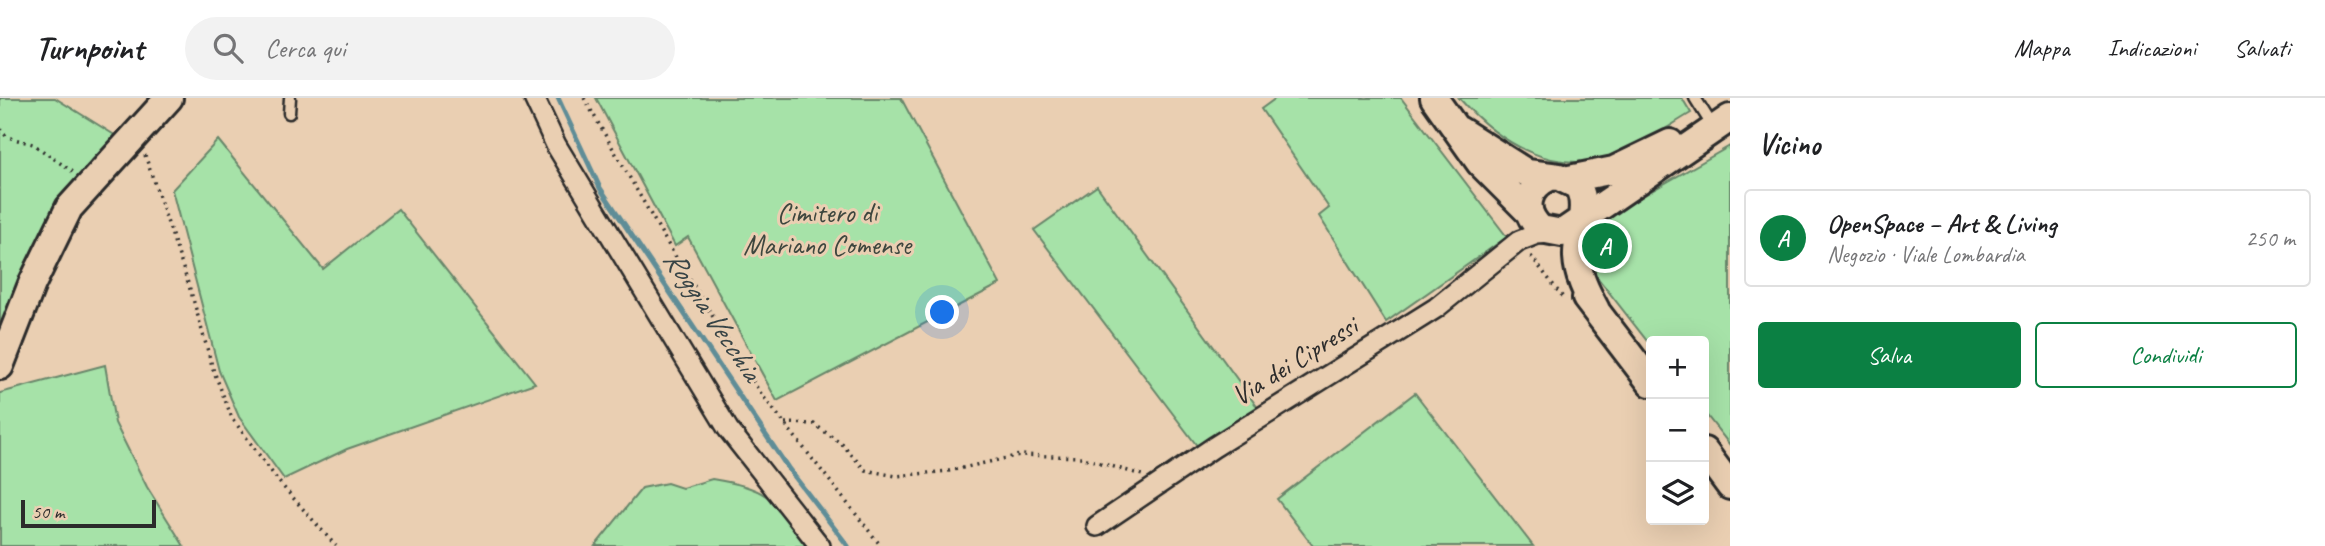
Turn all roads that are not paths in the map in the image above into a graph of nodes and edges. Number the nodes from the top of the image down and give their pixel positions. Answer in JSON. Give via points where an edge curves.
{"nodes":[{"id":1,"x":169,"y":98,"type":"edge"},
{"id":2,"x":290,"y":98,"type":"edge"},
{"id":3,"x":534,"y":98,"type":"edge"},
{"id":4,"x":1434,"y":98,"type":"edge"},
{"id":5,"x":1695,"y":98,"type":"edge"},
{"id":6,"x":289,"y":113,"type":"dead end"},
{"id":7,"x":1724,"y":117,"type":"edge"},
{"id":8,"x":1459,"y":130,"type":"junction"},
{"id":9,"x":1559,"y":178,"type":"junction"},
{"id":10,"x":1536,"y":220,"type":"junction"},
{"id":11,"x":1580,"y":221,"type":"junction"},
{"id":12,"x":1596,"y":310,"type":"junction"},
{"id":13,"x":0,"y":366,"type":"edge"},
{"id":14,"x":1646,"y":376,"type":"edge"},
{"id":15,"x":1709,"y":459,"type":"edge"},
{"id":16,"x":1730,"y":486,"type":"edge"},
{"id":17,"x":1097,"y":526,"type":"dead end"},
{"id":18,"x":821,"y":546,"type":"edge"}],
"edges":[{"from":1,"to":13,"type":"main road","via":[[69,208]]},
{"from":2,"to":6,"type":"lane"},
{"from":3,"to":18,"type":"street","via":[[555,145],[728,429]]},
{"from":4,"to":8,"type":"main road"},
{"from":5,"to":7,"type":"lane"},
{"from":7,"to":9,"type":"main road","via":[[1619,168]]},
{"from":7,"to":11,"type":"main road"},
{"from":8,"to":9,"type":"main road","via":[[1521,170]]},
{"from":8,"to":10,"type":"main road","via":[[1480,163]]},
{"from":9,"to":10,"type":"main road","via":[[1534,187],[1528,200]]},
{"from":9,"to":11,"type":"main road","via":[[1583,196]]},
{"from":10,"to":11,"type":"main road","via":[[1571,229]]},
{"from":10,"to":12,"type":"main road"},
{"from":10,"to":17,"type":"street","name":"Via dei Cipressi","via":[[1537,234],[1519,241],[1430,312]]},
{"from":11,"to":12,"type":"main road","via":[[1578,265]]},
{"from":12,"to":14,"type":"main road"},
{"from":15,"to":16,"type":"main road"}]}
